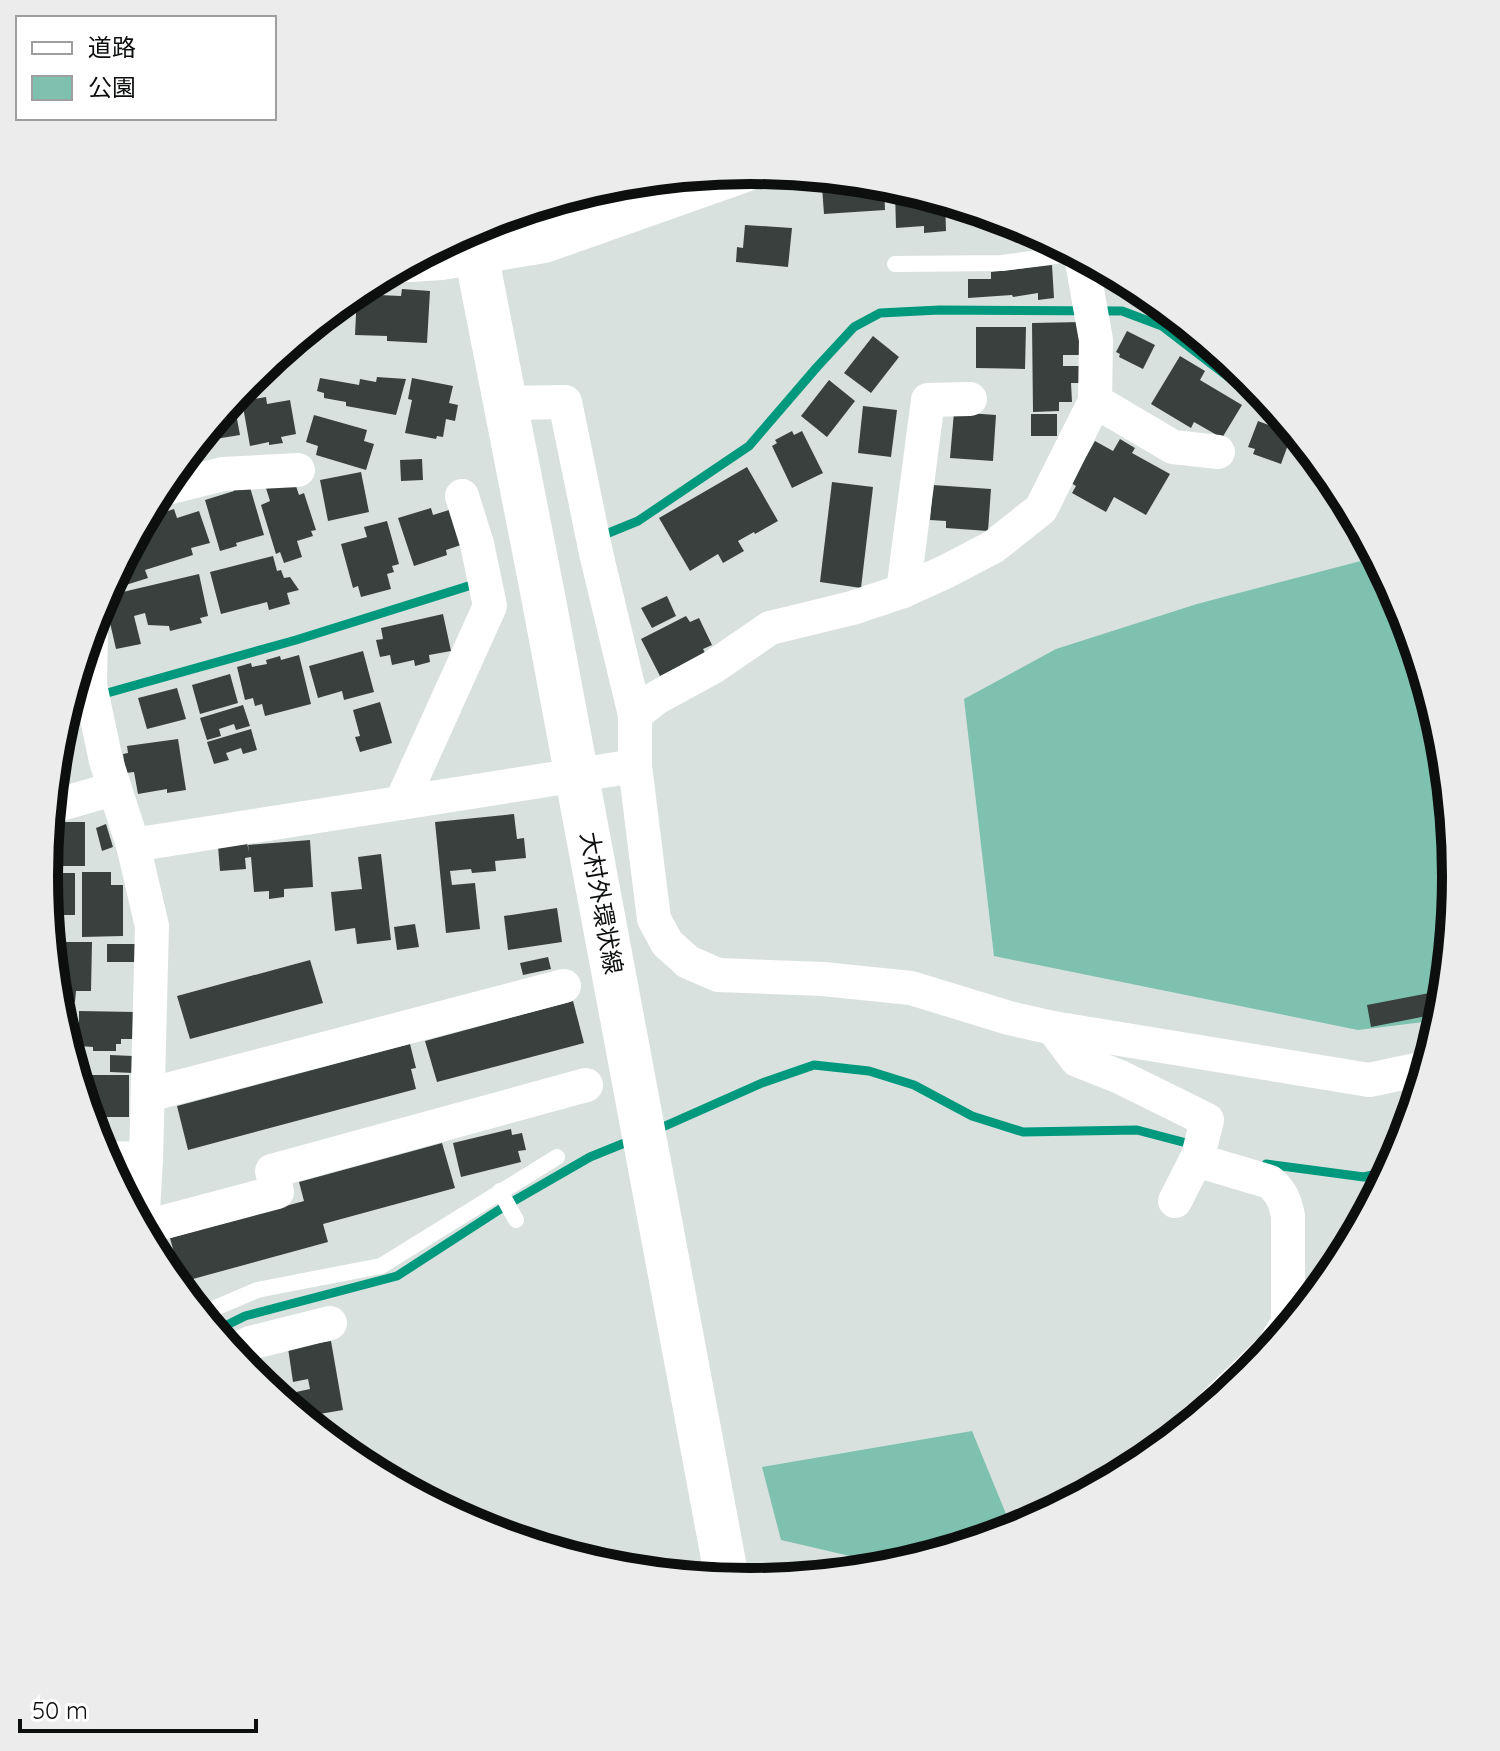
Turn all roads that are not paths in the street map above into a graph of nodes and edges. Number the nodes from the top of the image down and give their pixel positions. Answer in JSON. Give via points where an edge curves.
{"nodes":[{"id":1,"x":706,"y":185,"type":"edge"},
{"id":2,"x":474,"y":241,"type":"edge"},
{"id":3,"x":438,"y":258,"type":"edge"},
{"id":4,"x":895,"y":264,"type":"dead end"},
{"id":5,"x":1073,"y":264,"type":"edge"},
{"id":6,"x":1082,"y":269,"type":"edge"},
{"id":7,"x":970,"y":399,"type":"dead end"},
{"id":8,"x":1095,"y":401,"type":"junction"},
{"id":9,"x":505,"y":403,"type":"junction"},
{"id":10,"x":1218,"y":452,"type":"dead end"},
{"id":11,"x":298,"y":470,"type":"dead end"},
{"id":12,"x":179,"y":485,"type":"edge"},
{"id":13,"x":462,"y":496,"type":"dead end"},
{"id":14,"x":903,"y":591,"type":"junction"},
{"id":15,"x":90,"y":669,"type":"edge"},
{"id":16,"x":635,"y":715,"type":"junction"},
{"id":17,"x":635,"y":766,"type":"junction"},
{"id":18,"x":110,"y":775,"type":"junction"},
{"id":19,"x":62,"y":801,"type":"edge"},
{"id":20,"x":401,"y":803,"type":"junction"},
{"id":21,"x":133,"y":845,"type":"junction"},
{"id":22,"x":564,"y":986,"type":"dead end"},
{"id":23,"x":1053,"y":1028,"type":"junction"},
{"id":24,"x":1413,"y":1071,"type":"edge"},
{"id":25,"x":586,"y":1085,"type":"dead end"},
{"id":26,"x":148,"y":1095,"type":"junction"},
{"id":27,"x":1200,"y":1148,"type":"junction"},
{"id":28,"x":557,"y":1157,"type":"dead end"},
{"id":29,"x":119,"y":1158,"type":"edge"},
{"id":30,"x":146,"y":1159,"type":"junction"},
{"id":31,"x":500,"y":1192,"type":"junction"},
{"id":32,"x":1175,"y":1201,"type":"dead end"},
{"id":33,"x":143,"y":1207,"type":"edge"},
{"id":34,"x":516,"y":1220,"type":"dead end"},
{"id":35,"x":153,"y":1225,"type":"edge"},
{"id":36,"x":211,"y":1310,"type":"edge"},
{"id":37,"x":1288,"y":1310,"type":"edge"},
{"id":38,"x":330,"y":1323,"type":"dead end"},
{"id":39,"x":243,"y":1346,"type":"edge"},
{"id":40,"x":725,"y":1567,"type":"edge"}],
"edges":[{"from":1,"to":3,"type":"street","via":[[544,242]]},
{"from":2,"to":9,"type":"main road","name":"大村外環状線"},
{"from":4,"to":5,"type":"lane"},
{"from":6,"to":8,"type":"street","via":[[1096,340]]},
{"from":7,"to":14,"type":"street","via":[[928,400]]},
{"from":8,"to":10,"type":"street","via":[[1173,447]]},
{"from":8,"to":14,"type":"street","via":[[1041,509],[993,547]]},
{"from":9,"to":16,"type":"street","via":[[565,402]]},
{"from":9,"to":40,"type":"main road","name":"大村外環状線"},
{"from":11,"to":12,"type":"street","via":[[223,474]]},
{"from":13,"to":20,"type":"street","via":[[490,606]]},
{"from":14,"to":16,"type":"street","via":[[770,628]]},
{"from":15,"to":18,"type":"street"},
{"from":16,"to":17,"type":"street"},
{"from":17,"to":20,"type":"street"},
{"from":17,"to":23,"type":"street","via":[[654,919],[667,943],[688,962],[718,975],[911,988]]},
{"from":18,"to":19,"type":"street"},
{"from":18,"to":21,"type":"street"},
{"from":20,"to":21,"type":"street"},
{"from":21,"to":26,"type":"street","via":[[152,926]]},
{"from":22,"to":26,"type":"street"},
{"from":23,"to":24,"type":"street","via":[[1369,1080]]},
{"from":23,"to":27,"type":"street","via":[[1077,1060],[1207,1120]]},
{"from":25,"to":35,"type":"street","via":[[272,1171],[277,1192]]},
{"from":26,"to":30,"type":"street"},
{"from":27,"to":32,"type":"street"},
{"from":27,"to":37,"type":"street","via":[[1270,1182],[1285,1201]]},
{"from":28,"to":31,"type":"lane"},
{"from":29,"to":30,"type":"street"},
{"from":30,"to":33,"type":"street"},
{"from":31,"to":34,"type":"lane"},
{"from":31,"to":36,"type":"lane","via":[[381,1266],[257,1290]]},
{"from":38,"to":39,"type":"street"}]}
